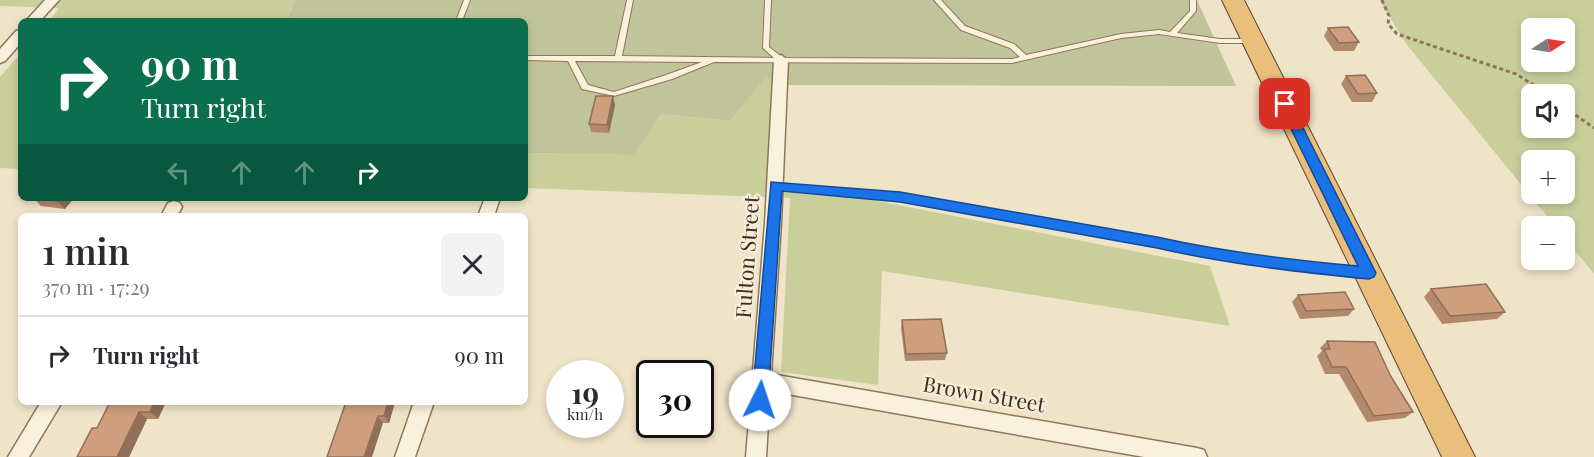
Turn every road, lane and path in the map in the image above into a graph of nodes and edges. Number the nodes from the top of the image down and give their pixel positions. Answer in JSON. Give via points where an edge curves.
{"nodes":[{"id":1,"x":52,"y":0,"type":"edge"},
{"id":2,"x":467,"y":0,"type":"edge"},
{"id":3,"x":630,"y":0,"type":"edge"},
{"id":4,"x":768,"y":0,"type":"edge"},
{"id":5,"x":938,"y":0,"type":"edge"},
{"id":6,"x":1193,"y":0,"type":"edge"},
{"id":7,"x":1233,"y":0,"type":"edge"},
{"id":8,"x":1382,"y":0,"type":"edge"},
{"id":9,"x":36,"y":18,"type":"edge"},
{"id":10,"x":460,"y":18,"type":"edge"},
{"id":11,"x":1172,"y":34,"type":"junction"},
{"id":12,"x":18,"y":37,"type":"edge"},
{"id":13,"x":1254,"y":40,"type":"junction"},
{"id":14,"x":1025,"y":57,"type":"junction"},
{"id":15,"x":0,"y":58,"type":"edge"},
{"id":16,"x":528,"y":58,"type":"edge"},
{"id":17,"x":570,"y":58,"type":"junction"},
{"id":18,"x":618,"y":58,"type":"junction"},
{"id":19,"x":715,"y":60,"type":"junction"},
{"id":20,"x":781,"y":60,"type":"junction"},
{"id":21,"x":1516,"y":74,"type":"joint"},
{"id":22,"x":1532,"y":84,"type":"edge"},
{"id":23,"x":1575,"y":115,"type":"edge"},
{"id":24,"x":1594,"y":128,"type":"edge"},
{"id":25,"x":775,"y":186,"type":"junction"},
{"id":26,"x":1369,"y":273,"type":"junction"},
{"id":27,"x":762,"y":381,"type":"junction"},
{"id":28,"x":50,"y":405,"type":"edge"},
{"id":29,"x":423,"y":405,"type":"edge"},
{"id":30,"x":1108,"y":449,"type":"edge"},
{"id":31,"x":18,"y":457,"type":"edge"},
{"id":32,"x":405,"y":457,"type":"edge"},
{"id":33,"x":756,"y":457,"type":"edge"},
{"id":34,"x":1197,"y":457,"type":"edge"},
{"id":35,"x":1459,"y":457,"type":"edge"}],
"edges":[{"from":1,"to":9,"type":"street"},
{"from":2,"to":10,"type":"lane"},
{"from":3,"to":18,"type":"lane"},
{"from":4,"to":20,"type":"lane","via":[[766,48]]},
{"from":5,"to":14,"type":"lane","via":[[963,28],[1012,46]]},
{"from":6,"to":11,"type":"lane","via":[[1193,11]]},
{"from":7,"to":13,"type":"highway"},
{"from":8,"to":21,"type":"path","via":[[1388,24],[1397,34]]},
{"from":11,"to":13,"type":"lane","via":[[1220,41]]},
{"from":11,"to":14,"type":"lane","via":[[1121,36]]},
{"from":12,"to":15,"type":"street"},
{"from":13,"to":26,"type":"highway"},
{"from":14,"to":20,"type":"lane","via":[[1002,61]]},
{"from":16,"to":17,"type":"lane"},
{"from":17,"to":18,"type":"lane"},
{"from":17,"to":19,"type":"lane","via":[[585,87],[614,94]]},
{"from":18,"to":19,"type":"lane"},
{"from":19,"to":20,"type":"lane"},
{"from":20,"to":25,"type":"street","name":"Fulton Street"},
{"from":21,"to":22,"type":"path"},
{"from":23,"to":24,"type":"path"},
{"from":25,"to":26,"type":"lane","via":[[900,197],[1197,252]]},
{"from":25,"to":27,"type":"street","name":"Fulton Street"},
{"from":26,"to":35,"type":"highway"},
{"from":27,"to":30,"type":"street","name":"Brown Street"},
{"from":27,"to":33,"type":"street","name":"Fulton Street"},
{"from":28,"to":31,"type":"street"},
{"from":29,"to":32,"type":"street"},
{"from":30,"to":34,"type":"street","name":"Brown Street"}]}
